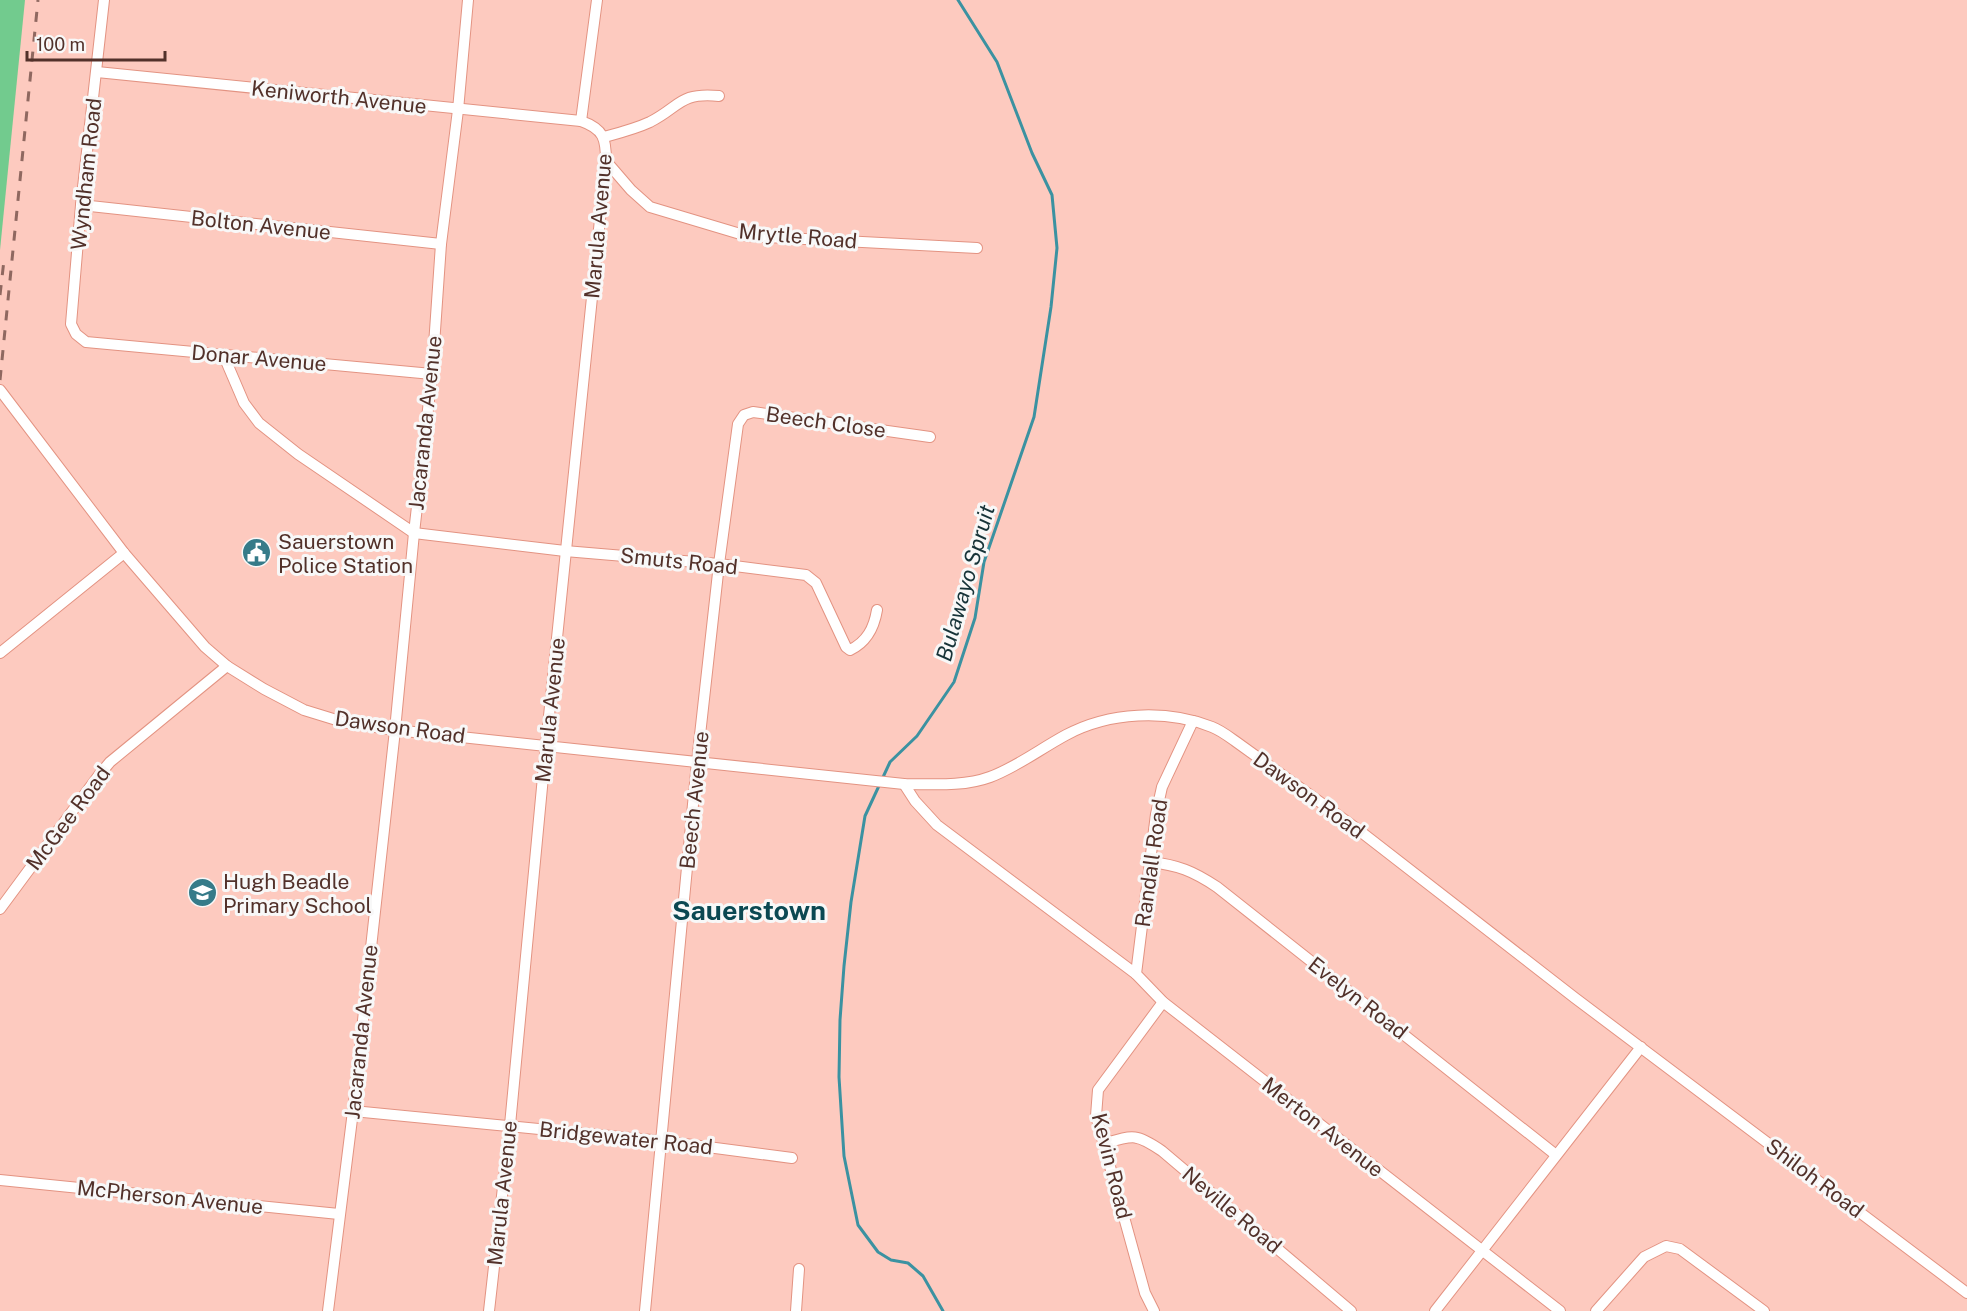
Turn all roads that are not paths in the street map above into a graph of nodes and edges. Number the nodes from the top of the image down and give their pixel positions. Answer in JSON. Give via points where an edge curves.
{"nodes":[{"id":1,"x":104,"y":0,"type":"edge"},
{"id":2,"x":468,"y":0,"type":"edge"},
{"id":3,"x":597,"y":0,"type":"edge"},
{"id":4,"x":97,"y":72,"type":"junction"},
{"id":5,"x":719,"y":96,"type":"dead end"},
{"id":6,"x":458,"y":110,"type":"junction"},
{"id":7,"x":581,"y":122,"type":"junction"},
{"id":8,"x":604,"y":137,"type":"junction"},
{"id":9,"x":606,"y":161,"type":"junction"},
{"id":10,"x":81,"y":206,"type":"junction"},
{"id":11,"x":441,"y":244,"type":"junction"},
{"id":12,"x":977,"y":248,"type":"dead end"},
{"id":13,"x":86,"y":342,"type":"joint"},
{"id":14,"x":223,"y":354,"type":"junction"},
{"id":15,"x":432,"y":374,"type":"junction"},
{"id":16,"x":0,"y":390,"type":"edge"},
{"id":17,"x":736,"y":434,"type":"joint"},
{"id":18,"x":930,"y":437,"type":"dead end"},
{"id":19,"x":414,"y":533,"type":"junction"},
{"id":20,"x":566,"y":550,"type":"junction"},
{"id":21,"x":124,"y":553,"type":"junction"},
{"id":22,"x":719,"y":564,"type":"junction"},
{"id":23,"x":877,"y":610,"type":"dead end"},
{"id":24,"x":0,"y":653,"type":"edge"},
{"id":25,"x":227,"y":666,"type":"junction"},
{"id":26,"x":1193,"y":721,"type":"junction"},
{"id":27,"x":395,"y":730,"type":"junction"},
{"id":28,"x":546,"y":745,"type":"junction"},
{"id":29,"x":697,"y":762,"type":"junction"},
{"id":30,"x":903,"y":784,"type":"junction"},
{"id":31,"x":1150,"y":862,"type":"junction"},
{"id":32,"x":0,"y":909,"type":"edge"},
{"id":33,"x":1136,"y":974,"type":"junction"},
{"id":34,"x":1163,"y":1002,"type":"junction"},
{"id":35,"x":1641,"y":1047,"type":"junction"},
{"id":36,"x":1663,"y":1062,"type":"joint"},
{"id":37,"x":352,"y":1111,"type":"junction"},
{"id":38,"x":510,"y":1125,"type":"junction"},
{"id":39,"x":662,"y":1141,"type":"junction"},
{"id":40,"x":1103,"y":1144,"type":"junction"},
{"id":41,"x":1556,"y":1155,"type":"junction"},
{"id":42,"x":792,"y":1158,"type":"dead end"},
{"id":43,"x":0,"y":1180,"type":"edge"},
{"id":44,"x":339,"y":1214,"type":"junction"},
{"id":45,"x":1483,"y":1252,"type":"junction"},
{"id":46,"x":799,"y":1269,"type":"dead end"},
{"id":47,"x":1967,"y":1293,"type":"edge"},
{"id":48,"x":328,"y":1311,"type":"edge"},
{"id":49,"x":489,"y":1311,"type":"edge"},
{"id":50,"x":645,"y":1311,"type":"edge"},
{"id":51,"x":796,"y":1311,"type":"edge"},
{"id":52,"x":1154,"y":1311,"type":"edge"},
{"id":53,"x":1351,"y":1311,"type":"edge"},
{"id":54,"x":1435,"y":1311,"type":"edge"},
{"id":55,"x":1560,"y":1311,"type":"edge"},
{"id":56,"x":1596,"y":1311,"type":"edge"},
{"id":57,"x":1764,"y":1311,"type":"edge"}],
"edges":[{"from":1,"to":4,"type":"street","name":"Wyndham Road"},
{"from":2,"to":6,"type":"street","name":"Jacaranda Avenue"},
{"from":3,"to":7,"type":"street"},
{"from":4,"to":6,"type":"street","name":"Keniworth Avenue"},
{"from":4,"to":10,"type":"street","name":"Wyndham Road"},
{"from":5,"to":8,"type":"street","via":[[690,96],[647,123]]},
{"from":6,"to":7,"type":"street","name":"Keniworth Avenue"},
{"from":6,"to":11,"type":"street","name":"Jacaranda Avenue"},
{"from":7,"to":8,"type":"street","name":"Marula Avenue","via":[[599,130]]},
{"from":8,"to":9,"type":"street","name":"Marula Avenue"},
{"from":9,"to":12,"type":"street","name":"Mrytle Road","via":[[650,207],[747,236]]},
{"from":9,"to":20,"type":"street","name":"Marula Avenue"},
{"from":10,"to":11,"type":"street","name":"Bolton Avenue"},
{"from":10,"to":13,"type":"street","name":"Wyndham Road","via":[[71,324]]},
{"from":11,"to":15,"type":"street","name":"Jacaranda Avenue"},
{"from":13,"to":14,"type":"street","name":"Donar Avenue"},
{"from":14,"to":15,"type":"street","name":"Donar Avenue"},
{"from":14,"to":19,"type":"street","via":[[244,404],[259,423]]},
{"from":15,"to":19,"type":"street","name":"Jacaranda Avenue"},
{"from":16,"to":21,"type":"street","name":"Dawson Road"},
{"from":17,"to":18,"type":"street","name":"Beech Close","via":[[744,415],[753,412]]},
{"from":17,"to":22,"type":"street","name":"Beech Avenue"},
{"from":19,"to":20,"type":"street","name":"Smuts Road"},
{"from":19,"to":27,"type":"street","name":"Jacaranda Avenue"},
{"from":20,"to":22,"type":"street","name":"Smuts Road"},
{"from":20,"to":28,"type":"street","name":"Marula Avenue"},
{"from":21,"to":24,"type":"street"},
{"from":21,"to":25,"type":"street","name":"Dawson Road","via":[[189,631]]},
{"from":22,"to":23,"type":"street","name":"Smuts Road","via":[[812,578],[848,649],[859,646],[867,637]]},
{"from":22,"to":29,"type":"street","name":"Beech Avenue"},
{"from":25,"to":27,"type":"street","name":"Dawson Road","via":[[304,710],[343,722]]},
{"from":25,"to":32,"type":"street","name":"McGee Road","via":[[110,762]]},
{"from":26,"to":30,"type":"street","name":"Dawson Road","via":[[1169,716],[1104,720],[1067,734],[988,778],[957,784]]},
{"from":26,"to":31,"type":"street","name":"Randall Road","via":[[1162,787]]},
{"from":26,"to":35,"type":"street","name":"Dawson Road","via":[[1235,741],[1347,822]]},
{"from":27,"to":28,"type":"street","name":"Dawson Road"},
{"from":27,"to":37,"type":"street","name":"Jacaranda Avenue"},
{"from":28,"to":29,"type":"street","name":"Dawson Road"},
{"from":28,"to":38,"type":"street","name":"Marula Avenue"},
{"from":29,"to":30,"type":"street","name":"Dawson Road"},
{"from":29,"to":39,"type":"street","name":"Beech Avenue"},
{"from":30,"to":33,"type":"street","via":[[938,825]]},
{"from":31,"to":33,"type":"street","name":"Randall Road"},
{"from":31,"to":41,"type":"street","name":"Evelyn Road","via":[[1186,869],[1216,887]]},
{"from":33,"to":34,"type":"street"},
{"from":34,"to":40,"type":"street","name":"Kevin Road","via":[[1098,1090],[1096,1116]]},
{"from":34,"to":45,"type":"street","name":"Merton Avenue"},
{"from":35,"to":36,"type":"street","name":"Dawson Road"},
{"from":35,"to":41,"type":"street"},
{"from":36,"to":47,"type":"street","name":"Shiloh Road"},
{"from":37,"to":38,"type":"street","name":"Bridgewater Road"},
{"from":37,"to":44,"type":"street","name":"Jacaranda Avenue"},
{"from":38,"to":39,"type":"street","name":"Bridgewater Road"},
{"from":38,"to":49,"type":"street","name":"Marula Avenue"},
{"from":39,"to":42,"type":"street","name":"Bridgewater Road"},
{"from":39,"to":50,"type":"street","name":"Beech Avenue"},
{"from":40,"to":52,"type":"street","name":"Kevin Road","via":[[1145,1293]]},
{"from":40,"to":53,"type":"street","name":"Neville Road","via":[[1137,1137],[1162,1151]]},
{"from":41,"to":45,"type":"street"},
{"from":43,"to":44,"type":"street","name":"McPherson Avenue"},
{"from":44,"to":48,"type":"street","name":"Jacaranda Avenue"},
{"from":45,"to":54,"type":"street"},
{"from":45,"to":55,"type":"street","name":"Merton Avenue"},
{"from":46,"to":51,"type":"street"},
{"from":56,"to":57,"type":"street","via":[[1644,1257],[1666,1246],[1680,1249]]}]}
